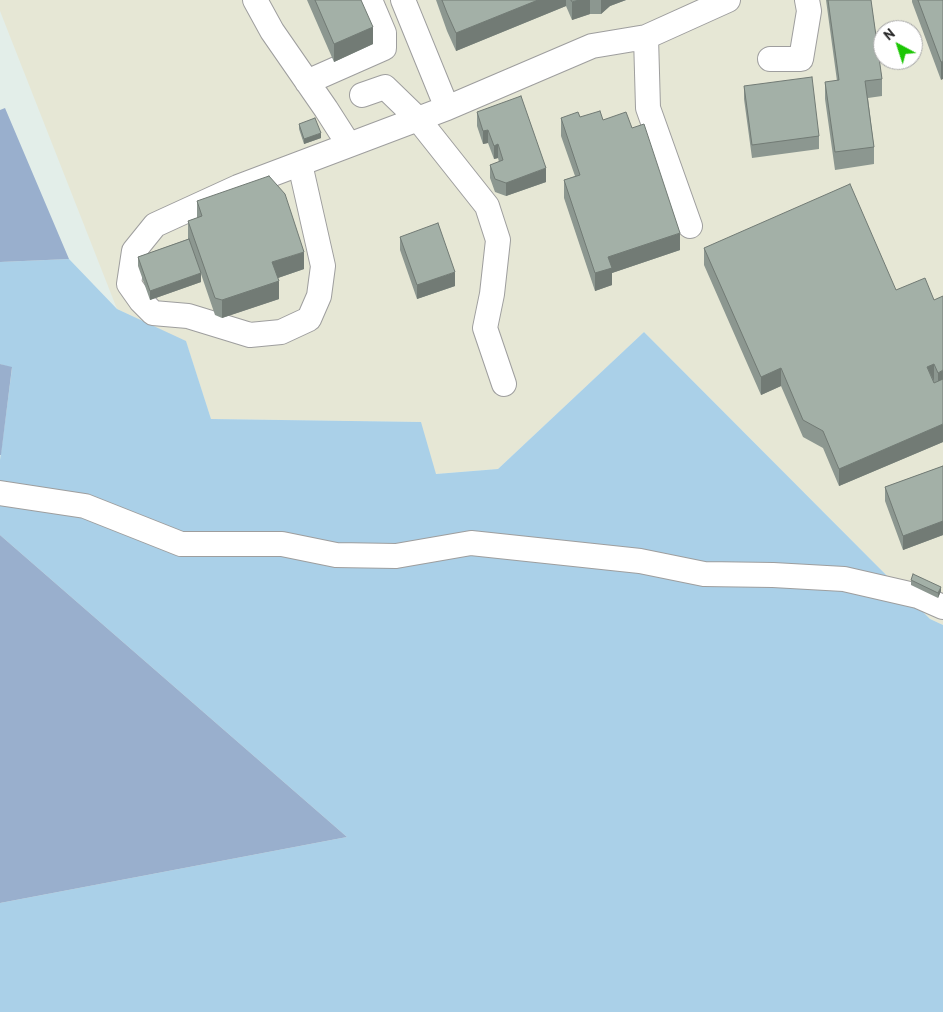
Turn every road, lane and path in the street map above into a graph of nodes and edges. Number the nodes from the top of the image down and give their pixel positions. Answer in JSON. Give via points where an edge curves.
{"nodes":[{"id":1,"x":255,"y":0,"type":"edge"},
{"id":2,"x":370,"y":0,"type":"edge"},
{"id":3,"x":403,"y":0,"type":"edge"},
{"id":4,"x":728,"y":0,"type":"edge"},
{"id":5,"x":806,"y":0,"type":"edge"},
{"id":6,"x":702,"y":6,"type":"edge"},
{"id":7,"x":646,"y":37,"type":"junction"},
{"id":8,"x":770,"y":59,"type":"dead end"},
{"id":9,"x":307,"y":82,"type":"junction"},
{"id":10,"x":362,"y":95,"type":"dead end"},
{"id":11,"x":447,"y":108,"type":"junction"},
{"id":12,"x":418,"y":119,"type":"junction"},
{"id":13,"x":349,"y":145,"type":"junction"},
{"id":14,"x":300,"y":164,"type":"junction"},
{"id":15,"x":690,"y":226,"type":"dead end"},
{"id":16,"x":504,"y":384,"type":"dead end"},
{"id":17,"x":0,"y":493,"type":"edge"},
{"id":18,"x":943,"y":607,"type":"edge"}],
"edges":[{"from":1,"to":9,"type":"street","via":[[272,32]]},
{"from":2,"to":9,"type":"street","via":[[384,33],[384,48]]},
{"from":3,"to":11,"type":"street"},
{"from":4,"to":6,"type":"street"},
{"from":5,"to":8,"type":"street","via":[[809,11],[801,59]]},
{"from":6,"to":7,"type":"street"},
{"from":7,"to":11,"type":"street","via":[[592,46]]},
{"from":7,"to":15,"type":"street","via":[[648,108]]},
{"from":9,"to":13,"type":"street"},
{"from":10,"to":12,"type":"street","via":[[385,87]]},
{"from":11,"to":12,"type":"street"},
{"from":12,"to":13,"type":"street"},
{"from":12,"to":16,"type":"street","via":[[486,206],[498,240],[485,328]]},
{"from":13,"to":14,"type":"street"},
{"from":14,"to":14,"type":"street","via":[[238,187],[155,225],[134,251],[129,284],[140,301],[153,313],[188,316],[250,334],[281,332],[309,318],[319,296],[323,266]]},
{"from":17,"to":18,"type":"street","via":[[85,506],[181,544],[282,544],[336,555],[396,556],[471,543],[640,561],[704,574],[844,579],[918,596]]}]}
